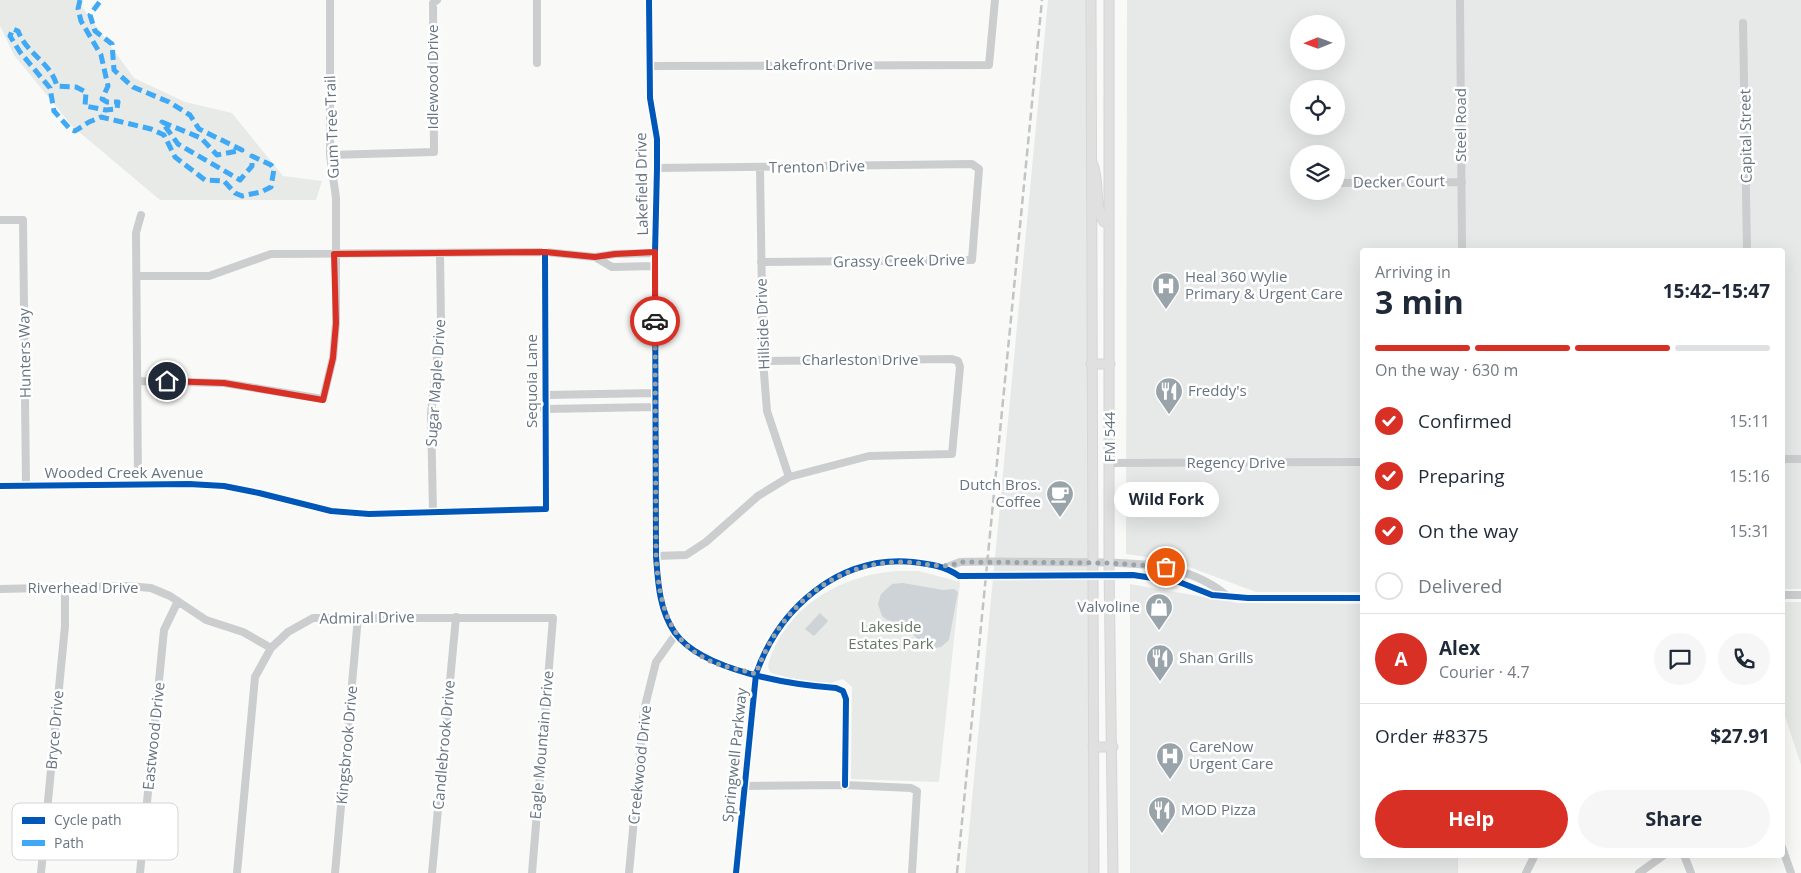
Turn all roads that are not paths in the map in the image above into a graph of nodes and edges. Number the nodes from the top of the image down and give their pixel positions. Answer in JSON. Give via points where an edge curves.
{"nodes":[{"id":1,"x":330,"y":0,"type":"edge"},
{"id":2,"x":537,"y":0,"type":"edge"},
{"id":3,"x":649,"y":0,"type":"edge"},
{"id":4,"x":995,"y":0,"type":"edge"},
{"id":5,"x":1091,"y":0,"type":"edge"},
{"id":6,"x":1109,"y":0,"type":"edge"},
{"id":7,"x":1460,"y":0,"type":"edge"},
{"id":8,"x":435,"y":1,"type":"edge"},
{"id":9,"x":1743,"y":23,"type":"dead end"},
{"id":10,"x":537,"y":63,"type":"dead end"},
{"id":11,"x":649,"y":66,"type":"junction"},
{"id":12,"x":330,"y":155,"type":"junction"},
{"id":13,"x":1091,"y":160,"type":"junction"},
{"id":14,"x":977,"y":166,"type":"joint"},
{"id":15,"x":657,"y":168,"type":"junction"},
{"id":16,"x":760,"y":168,"type":"junction"},
{"id":17,"x":1462,"y":182,"type":"junction"},
{"id":18,"x":1345,"y":183,"type":"edge"},
{"id":19,"x":141,"y":215,"type":"dead end"},
{"id":20,"x":0,"y":220,"type":"edge"},
{"id":21,"x":1109,"y":223,"type":"junction"},
{"id":22,"x":1462,"y":248,"type":"edge"},
{"id":23,"x":1747,"y":248,"type":"edge"},
{"id":24,"x":545,"y":252,"type":"junction"},
{"id":25,"x":655,"y":252,"type":"junction"},
{"id":26,"x":440,"y":253,"type":"junction"},
{"id":27,"x":334,"y":254,"type":"junction"},
{"id":28,"x":595,"y":257,"type":"junction"},
{"id":29,"x":761,"y":262,"type":"junction"},
{"id":30,"x":655,"y":266,"type":"junction"},
{"id":31,"x":137,"y":276,"type":"junction"},
{"id":32,"x":763,"y":361,"type":"junction"},
{"id":33,"x":1091,"y":364,"type":"junction"},
{"id":34,"x":1110,"y":364,"type":"junction"},
{"id":35,"x":138,"y":381,"type":"junction"},
{"id":36,"x":655,"y":393,"type":"junction"},
{"id":37,"x":545,"y":395,"type":"junction"},
{"id":38,"x":656,"y":407,"type":"junction"},
{"id":39,"x":544,"y":409,"type":"junction"},
{"id":40,"x":1785,"y":459,"type":"edge"},
{"id":41,"x":1801,"y":459,"type":"edge"},
{"id":42,"x":1360,"y":462,"type":"edge"},
{"id":43,"x":1110,"y":463,"type":"junction"},
{"id":44,"x":789,"y":477,"type":"junction"},
{"id":45,"x":138,"y":484,"type":"junction"},
{"id":46,"x":0,"y":486,"type":"edge"},
{"id":47,"x":26,"y":486,"type":"junction"},
{"id":48,"x":546,"y":509,"type":"joint"},
{"id":49,"x":433,"y":512,"type":"junction"},
{"id":50,"x":656,"y":556,"type":"junction"},
{"id":51,"x":1007,"y":562,"type":"junction"},
{"id":52,"x":1092,"y":563,"type":"junction"},
{"id":53,"x":1109,"y":563,"type":"junction"},
{"id":54,"x":947,"y":567,"type":"junction"},
{"id":55,"x":1110,"y":575,"type":"junction"},
{"id":56,"x":1092,"y":576,"type":"junction"},
{"id":57,"x":1007,"y":577,"type":"junction"},
{"id":58,"x":65,"y":587,"type":"junction"},
{"id":59,"x":0,"y":589,"type":"edge"},
{"id":60,"x":1226,"y":595,"type":"junction"},
{"id":61,"x":1801,"y":595,"type":"edge"},
{"id":62,"x":1785,"y":596,"type":"edge"},
{"id":63,"x":1360,"y":598,"type":"edge"},
{"id":64,"x":178,"y":601,"type":"junction"},
{"id":65,"x":358,"y":617,"type":"junction"},
{"id":66,"x":456,"y":617,"type":"junction"},
{"id":67,"x":552,"y":618,"type":"joint"},
{"id":68,"x":676,"y":634,"type":"junction"},
{"id":69,"x":270,"y":648,"type":"junction"},
{"id":70,"x":756,"y":674,"type":"junction"},
{"id":71,"x":1093,"y":747,"type":"junction"},
{"id":72,"x":1113,"y":747,"type":"junction"},
{"id":73,"x":845,"y":785,"type":"junction"},
{"id":74,"x":744,"y":786,"type":"junction"},
{"id":75,"x":49,"y":803,"type":"edge"},
{"id":76,"x":147,"y":803,"type":"edge"},
{"id":77,"x":1785,"y":856,"type":"edge"},
{"id":78,"x":1534,"y":858,"type":"edge"},
{"id":79,"x":1660,"y":858,"type":"edge"},
{"id":80,"x":1685,"y":858,"type":"edge"},
{"id":81,"x":43,"y":860,"type":"edge"},
{"id":82,"x":141,"y":860,"type":"edge"},
{"id":83,"x":42,"y":873,"type":"edge"},
{"id":84,"x":140,"y":873,"type":"edge"},
{"id":85,"x":237,"y":873,"type":"edge"},
{"id":86,"x":335,"y":873,"type":"edge"},
{"id":87,"x":432,"y":873,"type":"edge"},
{"id":88,"x":532,"y":873,"type":"edge"},
{"id":89,"x":629,"y":873,"type":"edge"},
{"id":90,"x":736,"y":873,"type":"edge"},
{"id":91,"x":912,"y":873,"type":"edge"},
{"id":92,"x":1094,"y":873,"type":"edge"},
{"id":93,"x":1113,"y":873,"type":"edge"},
{"id":94,"x":1526,"y":873,"type":"edge"},
{"id":95,"x":1639,"y":873,"type":"edge"},
{"id":96,"x":1691,"y":873,"type":"edge"},
{"id":97,"x":1791,"y":873,"type":"edge"}],
"edges":[{"from":1,"to":12,"type":"street","name":"Gum Tree Trail"},
{"from":2,"to":10,"type":"street"},
{"from":3,"to":11,"type":"street","name":"Lakefield Drive"},
{"from":4,"to":11,"type":"street","name":"Lakefront Drive","via":[[989,65]]},
{"from":5,"to":13,"type":"main road","name":"FM 544","number":"FM 544"},
{"from":6,"to":21,"type":"main road","name":"FM 544","number":"FM 544"},
{"from":7,"to":17,"type":"street","name":"Steel Road"},
{"from":8,"to":12,"type":"street","name":"Idlewood Drive","via":[[434,152]]},
{"from":9,"to":23,"type":"street","name":"Capital Street"},
{"from":11,"to":15,"type":"street","name":"Lakefield Drive"},
{"from":12,"to":27,"type":"street","name":"Gum Tree Trail","via":[[336,198]]},
{"from":13,"to":21,"type":"main road","via":[[1098,175],[1098,208],[1104,222]]},
{"from":13,"to":33,"type":"main road","name":"FM 544","number":"FM 544"},
{"from":14,"to":16,"type":"street","name":"Trenton Drive"},
{"from":14,"to":29,"type":"street","name":"Grassy Creek Drive","via":[[972,260]]},
{"from":15,"to":16,"type":"street","name":"Trenton Drive"},
{"from":15,"to":25,"type":"street","name":"Lakefield Drive"},
{"from":16,"to":29,"type":"street","name":"Hillside Drive"},
{"from":17,"to":18,"type":"street","name":"Decker Court"},
{"from":17,"to":22,"type":"street","name":"Steel Road"},
{"from":19,"to":31,"type":"street","via":[[136,233]]},
{"from":20,"to":47,"type":"street","name":"Hunters Way","via":[[23,220]]},
{"from":21,"to":34,"type":"main road","name":"FM 544","number":"FM 544"},
{"from":24,"to":26,"type":"street"},
{"from":24,"to":28,"type":"street"},
{"from":24,"to":37,"type":"street","name":"Sequoia Lane"},
{"from":25,"to":28,"type":"street"},
{"from":25,"to":30,"type":"street","name":"Lakefield Drive"},
{"from":26,"to":27,"type":"street"},
{"from":26,"to":49,"type":"street","name":"Sugar Maple Drive","via":[[441,323],[432,413]]},
{"from":27,"to":31,"type":"street","via":[[271,254],[209,276]]},
{"from":27,"to":35,"type":"street","name":"Gum Tree Trail","via":[[336,323],[333,358],[323,400],[224,383]]},
{"from":28,"to":30,"type":"street","via":[[612,267]]},
{"from":29,"to":32,"type":"street","name":"Hillside Drive"},
{"from":30,"to":36,"type":"street","name":"Lakefield Drive"},
{"from":31,"to":35,"type":"street"},
{"from":32,"to":44,"type":"street","name":"Hillside Drive","via":[[767,410]]},
{"from":32,"to":44,"type":"street","name":"Charleston Drive","via":[[952,359],[960,367],[952,454],[869,456]]},
{"from":33,"to":34,"type":"main road"},
{"from":33,"to":52,"type":"main road","name":"FM 544","number":"FM 544"},
{"from":34,"to":43,"type":"main road","name":"FM 544","number":"FM 544"},
{"from":35,"to":45,"type":"street"},
{"from":36,"to":37,"type":"street"},
{"from":36,"to":38,"type":"street","name":"Lakefield Drive"},
{"from":37,"to":39,"type":"street","name":"Sequoia Lane"},
{"from":38,"to":39,"type":"street"},
{"from":38,"to":50,"type":"street","name":"Lakefield Drive"},
{"from":39,"to":48,"type":"street","name":"Sequoia Lane"},
{"from":40,"to":41,"type":"street"},
{"from":42,"to":43,"type":"street","name":"Regency Drive"},
{"from":43,"to":53,"type":"main road","name":"FM 544","number":"FM 544"},
{"from":44,"to":50,"type":"street","via":[[758,496],[706,542],[686,555]]},
{"from":45,"to":47,"type":"street","name":"Wooded Creek Avenue"},
{"from":45,"to":49,"type":"street","name":"Wooded Creek Avenue","via":[[224,486],[332,511],[369,514]]},
{"from":46,"to":47,"type":"street","name":"Wooded Creek Avenue"},
{"from":48,"to":49,"type":"street","name":"Wooded Creek Avenue"},
{"from":50,"to":68,"type":"street","name":"Lakefield Drive","via":[[662,605]]},
{"from":51,"to":52,"type":"street","name":"Springwell Parkway"},
{"from":51,"to":54,"type":"street","name":"Springwell Parkway","via":[[960,562]]},
{"from":51,"to":57,"type":"street"},
{"from":52,"to":53,"type":"street","name":"Springwell Parkway"},
{"from":52,"to":56,"type":"main road","name":"FM 544","number":"FM 544"},
{"from":53,"to":55,"type":"main road","name":"FM 544","number":"FM 544"},
{"from":53,"to":60,"type":"street","name":"Springwell Parkway","via":[[1166,567],[1216,587]]},
{"from":54,"to":57,"type":"street","name":"Springwell Parkway","via":[[960,576]]},
{"from":54,"to":70,"type":"street","name":"Springwell Parkway","via":[[881,563],[859,568],[826,583],[788,615],[766,647]]},
{"from":55,"to":56,"type":"street","name":"Springwell Parkway"},
{"from":55,"to":60,"type":"street","name":"Springwell Parkway","via":[[1157,577],[1212,595]]},
{"from":55,"to":72,"type":"main road","name":"FM 544","number":"FM 544"},
{"from":56,"to":57,"type":"street","name":"Springwell Parkway"},
{"from":56,"to":71,"type":"main road","name":"FM 544","number":"FM 544"},
{"from":58,"to":59,"type":"street","name":"Riverhead Drive"},
{"from":58,"to":64,"type":"street","name":"Riverhead Drive","via":[[151,588]]},
{"from":58,"to":75,"type":"street","name":"Bryce Drive","via":[[65,626]]},
{"from":60,"to":63,"type":"street","name":"Springwell Parkway","via":[[1248,598]]},
{"from":61,"to":62,"type":"street"},
{"from":64,"to":69,"type":"street","name":"Riverhead Drive","via":[[206,620],[242,632]]},
{"from":64,"to":76,"type":"street","name":"Eastwood Drive","via":[[164,630]]},
{"from":65,"to":66,"type":"street","name":"Admiral Drive"},
{"from":65,"to":69,"type":"street","name":"Admiral Drive","via":[[313,618],[288,632]]},
{"from":65,"to":86,"type":"street","name":"Kingsbrook Drive"},
{"from":66,"to":67,"type":"street","name":"Admiral Drive"},
{"from":66,"to":87,"type":"street","name":"Candlebrook Drive"},
{"from":67,"to":88,"type":"street","name":"Eagle Mountain Drive"},
{"from":68,"to":70,"type":"street","name":"Lakefield Drive","via":[[714,663]]},
{"from":68,"to":89,"type":"street","name":"Creekwood Drive","via":[[656,662],[644,710]]},
{"from":69,"to":85,"type":"street","name":"Admiral Drive","via":[[255,677]]},
{"from":70,"to":73,"type":"street","name":"Lakefield Drive","via":[[843,691],[846,704]]},
{"from":70,"to":74,"type":"street","name":"Springwell Parkway"},
{"from":71,"to":72,"type":"main road"},
{"from":71,"to":92,"type":"main road","name":"FM 544","number":"FM 544"},
{"from":72,"to":93,"type":"main road","name":"FM 544","number":"FM 544"},
{"from":73,"to":74,"type":"street"},
{"from":73,"to":91,"type":"street","via":[[917,791]]},
{"from":74,"to":90,"type":"street","name":"Springwell Parkway"},
{"from":77,"to":97,"type":"street"},
{"from":78,"to":94,"type":"street"},
{"from":79,"to":95,"type":"street"},
{"from":80,"to":96,"type":"street"},
{"from":81,"to":83,"type":"street","name":"Bryce Drive"},
{"from":82,"to":84,"type":"street","name":"Eastwood Drive"}]}
